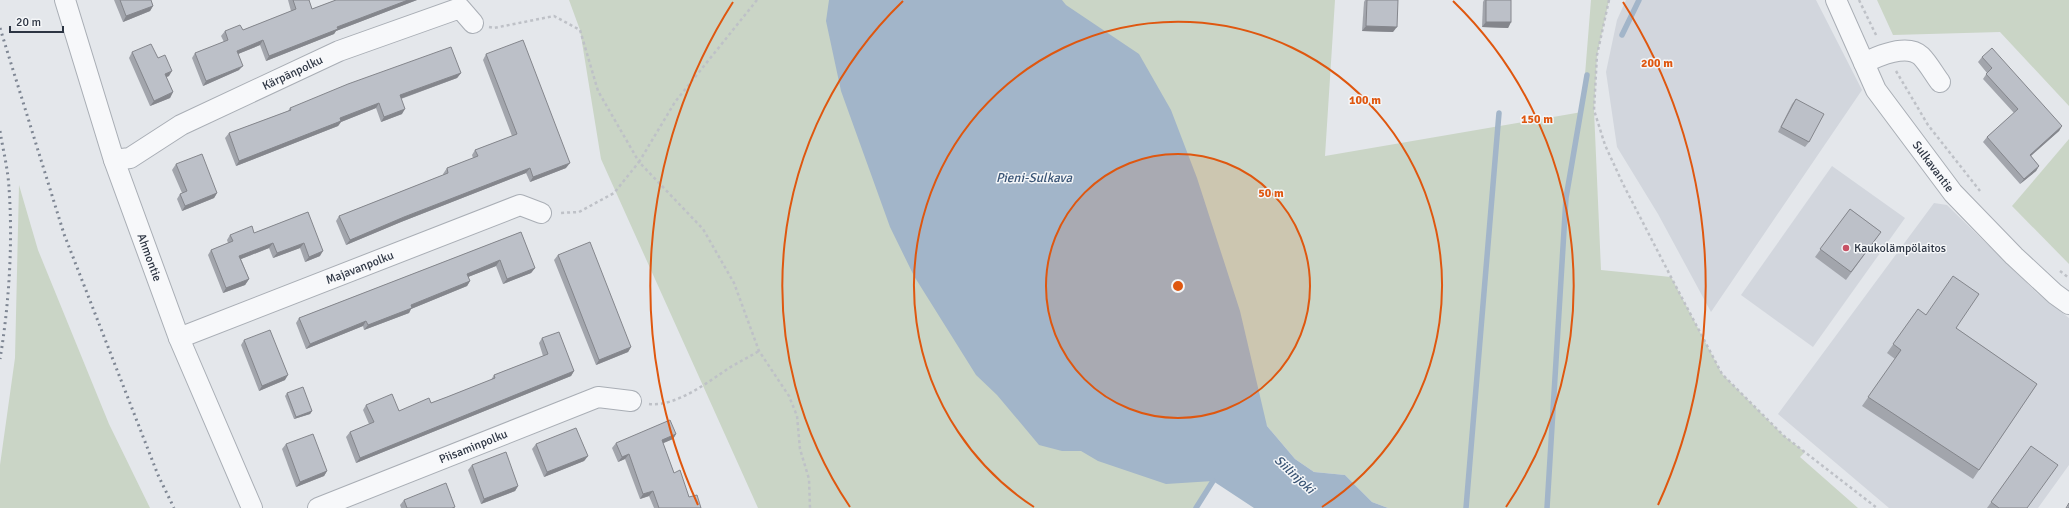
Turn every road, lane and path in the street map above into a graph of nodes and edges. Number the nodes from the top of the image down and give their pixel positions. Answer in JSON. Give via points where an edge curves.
{"nodes":[{"id":1,"x":65,"y":0,"type":"edge"},
{"id":2,"x":757,"y":0,"type":"edge"},
{"id":3,"x":1609,"y":0,"type":"edge"},
{"id":4,"x":1836,"y":0,"type":"edge"},
{"id":5,"x":1859,"y":0,"type":"edge"},
{"id":6,"x":473,"y":23,"type":"joint"},
{"id":7,"x":1885,"y":53,"type":"junction"},
{"id":8,"x":1864,"y":63,"type":"junction"},
{"id":9,"x":1940,"y":82,"type":"dead end"},
{"id":10,"x":114,"y":160,"type":"junction"},
{"id":11,"x":639,"y":162,"type":"junction"},
{"id":12,"x":1982,"y":194,"type":"dead end"},
{"id":13,"x":541,"y":214,"type":"joint"},
{"id":14,"x":2059,"y":270,"type":"dead end"},
{"id":15,"x":2069,"y":278,"type":"edge"},
{"id":16,"x":2069,"y":304,"type":"edge"},
{"id":17,"x":179,"y":338,"type":"junction"},
{"id":18,"x":759,"y":352,"type":"junction"},
{"id":19,"x":631,"y":401,"type":"joint"},
{"id":20,"x":252,"y":508,"type":"edge"},
{"id":21,"x":318,"y":508,"type":"edge"},
{"id":22,"x":810,"y":508,"type":"edge"},
{"id":23,"x":1877,"y":508,"type":"edge"}],
"edges":[{"from":1,"to":10,"type":"street","name":"Ahmontie"},
{"from":2,"to":11,"type":"path","via":[[674,102]]},
{"from":3,"to":23,"type":"path","via":[[1597,55],[1594,110],[1605,145],[1620,177],[1722,374],[1784,436]]},
{"from":4,"to":8,"type":"street","name":"Sulkavantie"},
{"from":5,"to":7,"type":"path"},
{"from":6,"to":10,"type":"street","name":"Kärpänpolku","via":[[460,8],[339,51],[182,126],[130,158]]},
{"from":6,"to":11,"type":"path","via":[[494,28],[554,16],[580,30],[598,91]]},
{"from":7,"to":8,"type":"street"},
{"from":7,"to":9,"type":"street","via":[[1905,50],[1920,55]]},
{"from":7,"to":12,"type":"path","via":[[1928,125]]},
{"from":8,"to":16,"type":"street","name":"Sulkavantie","via":[[1876,90],[1953,193],[2014,256]]},
{"from":10,"to":17,"type":"street","name":"Ahmontie"},
{"from":11,"to":13,"type":"path","via":[[614,193],[579,212]]},
{"from":11,"to":18,"type":"path","via":[[703,229],[734,283]]},
{"from":13,"to":17,"type":"street","name":"Majavanpolku","via":[[520,205]]},
{"from":14,"to":15,"type":"path"},
{"from":17,"to":20,"type":"street","name":"Ahmontie"},
{"from":18,"to":19,"type":"path","via":[[731,367],[695,392],[657,405]]},
{"from":18,"to":22,"type":"path","via":[[789,396],[797,416],[800,450],[809,479]]},
{"from":19,"to":21,"type":"street","name":"Piisaminpolku","via":[[598,397]]}]}
